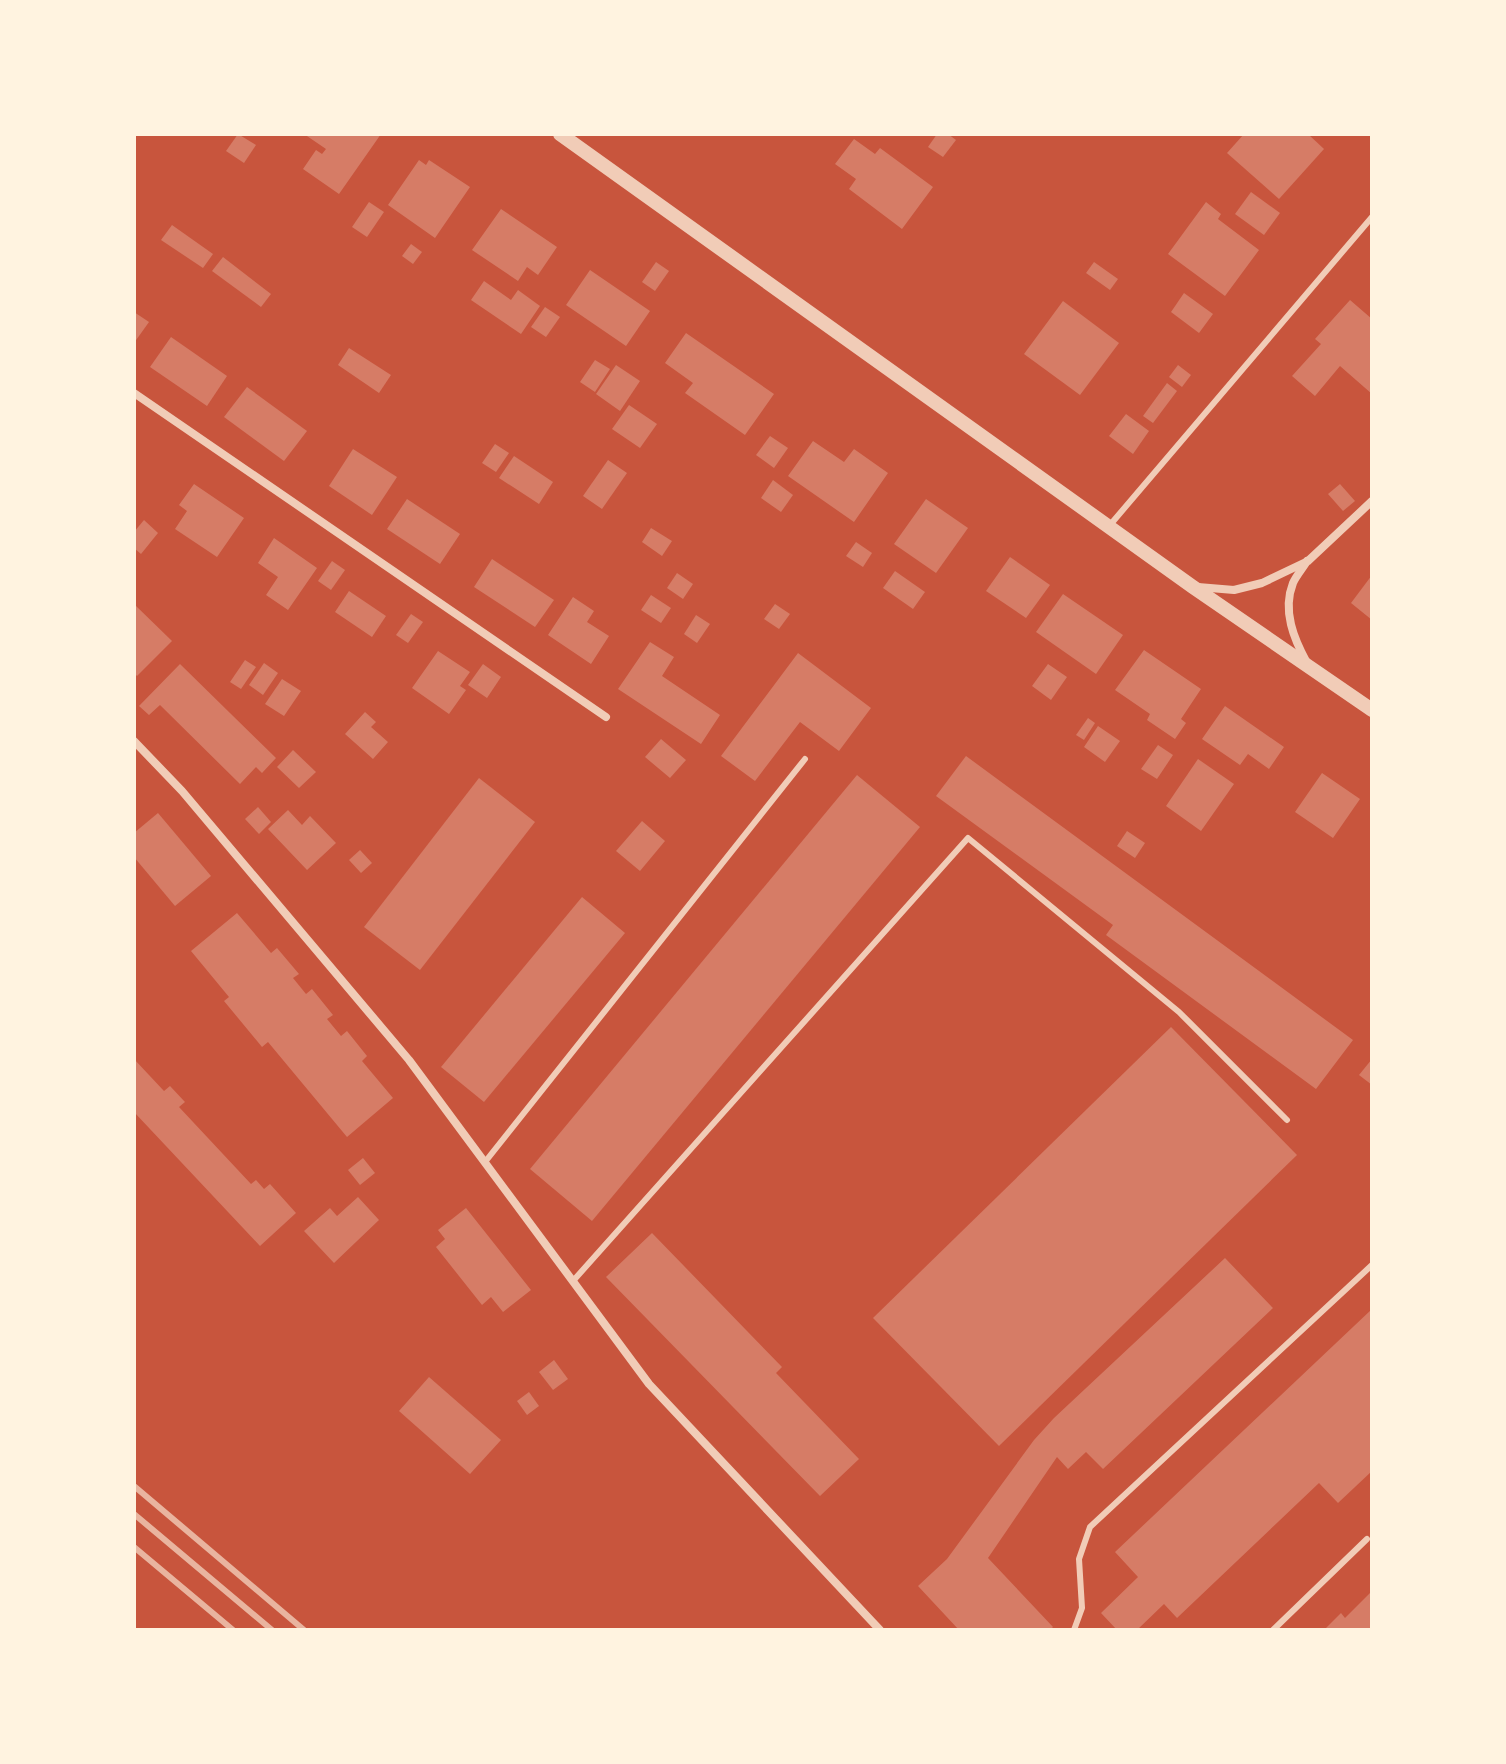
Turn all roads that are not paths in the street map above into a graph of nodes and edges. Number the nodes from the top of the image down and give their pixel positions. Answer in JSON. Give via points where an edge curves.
{"nodes":[{"id":1,"x":560,"y":134,"type":"edge"},
{"id":2,"x":1372,"y":217,"type":"edge"},
{"id":3,"x":134,"y":393,"type":"edge"},
{"id":4,"x":1372,"y":501,"type":"edge"},
{"id":5,"x":1109,"y":527,"type":"junction"},
{"id":6,"x":1308,"y":561,"type":"junction"},
{"id":7,"x":1193,"y":587,"type":"junction"},
{"id":8,"x":1309,"y":667,"type":"junction"},
{"id":9,"x":1372,"y":710,"type":"edge"},
{"id":10,"x":606,"y":717,"type":"dead end"},
{"id":11,"x":134,"y":741,"type":"edge"},
{"id":12,"x":805,"y":759,"type":"dead end"},
{"id":13,"x":1287,"y":1120,"type":"dead end"},
{"id":14,"x":485,"y":1162,"type":"junction"},
{"id":15,"x":1372,"y":1265,"type":"edge"},
{"id":16,"x":573,"y":1281,"type":"junction"},
{"id":17,"x":1367,"y":1539,"type":"dead end"},
{"id":18,"x":880,"y":1630,"type":"edge"},
{"id":19,"x":1074,"y":1630,"type":"edge"},
{"id":20,"x":1273,"y":1630,"type":"edge"}],
"edges":[{"from":1,"to":5,"type":"street"},
{"from":2,"to":5,"type":"lane"},
{"from":3,"to":10,"type":"street"},
{"from":4,"to":6,"type":"street"},
{"from":5,"to":7,"type":"street"},
{"from":6,"to":7,"type":"street","via":[[1234,590]]},
{"from":6,"to":8,"type":"street","via":[[1293,583],[1287,608],[1295,641]]},
{"from":7,"to":8,"type":"street"},
{"from":8,"to":9,"type":"street"},
{"from":11,"to":14,"type":"street","via":[[409,1060]]},
{"from":12,"to":14,"type":"lane"},
{"from":13,"to":16,"type":"lane","via":[[1179,1012],[968,838]]},
{"from":14,"to":16,"type":"street"},
{"from":15,"to":19,"type":"lane","via":[[1090,1527],[1079,1559],[1082,1608]]},
{"from":16,"to":18,"type":"street","via":[[649,1384]]},
{"from":17,"to":20,"type":"lane"}]}
